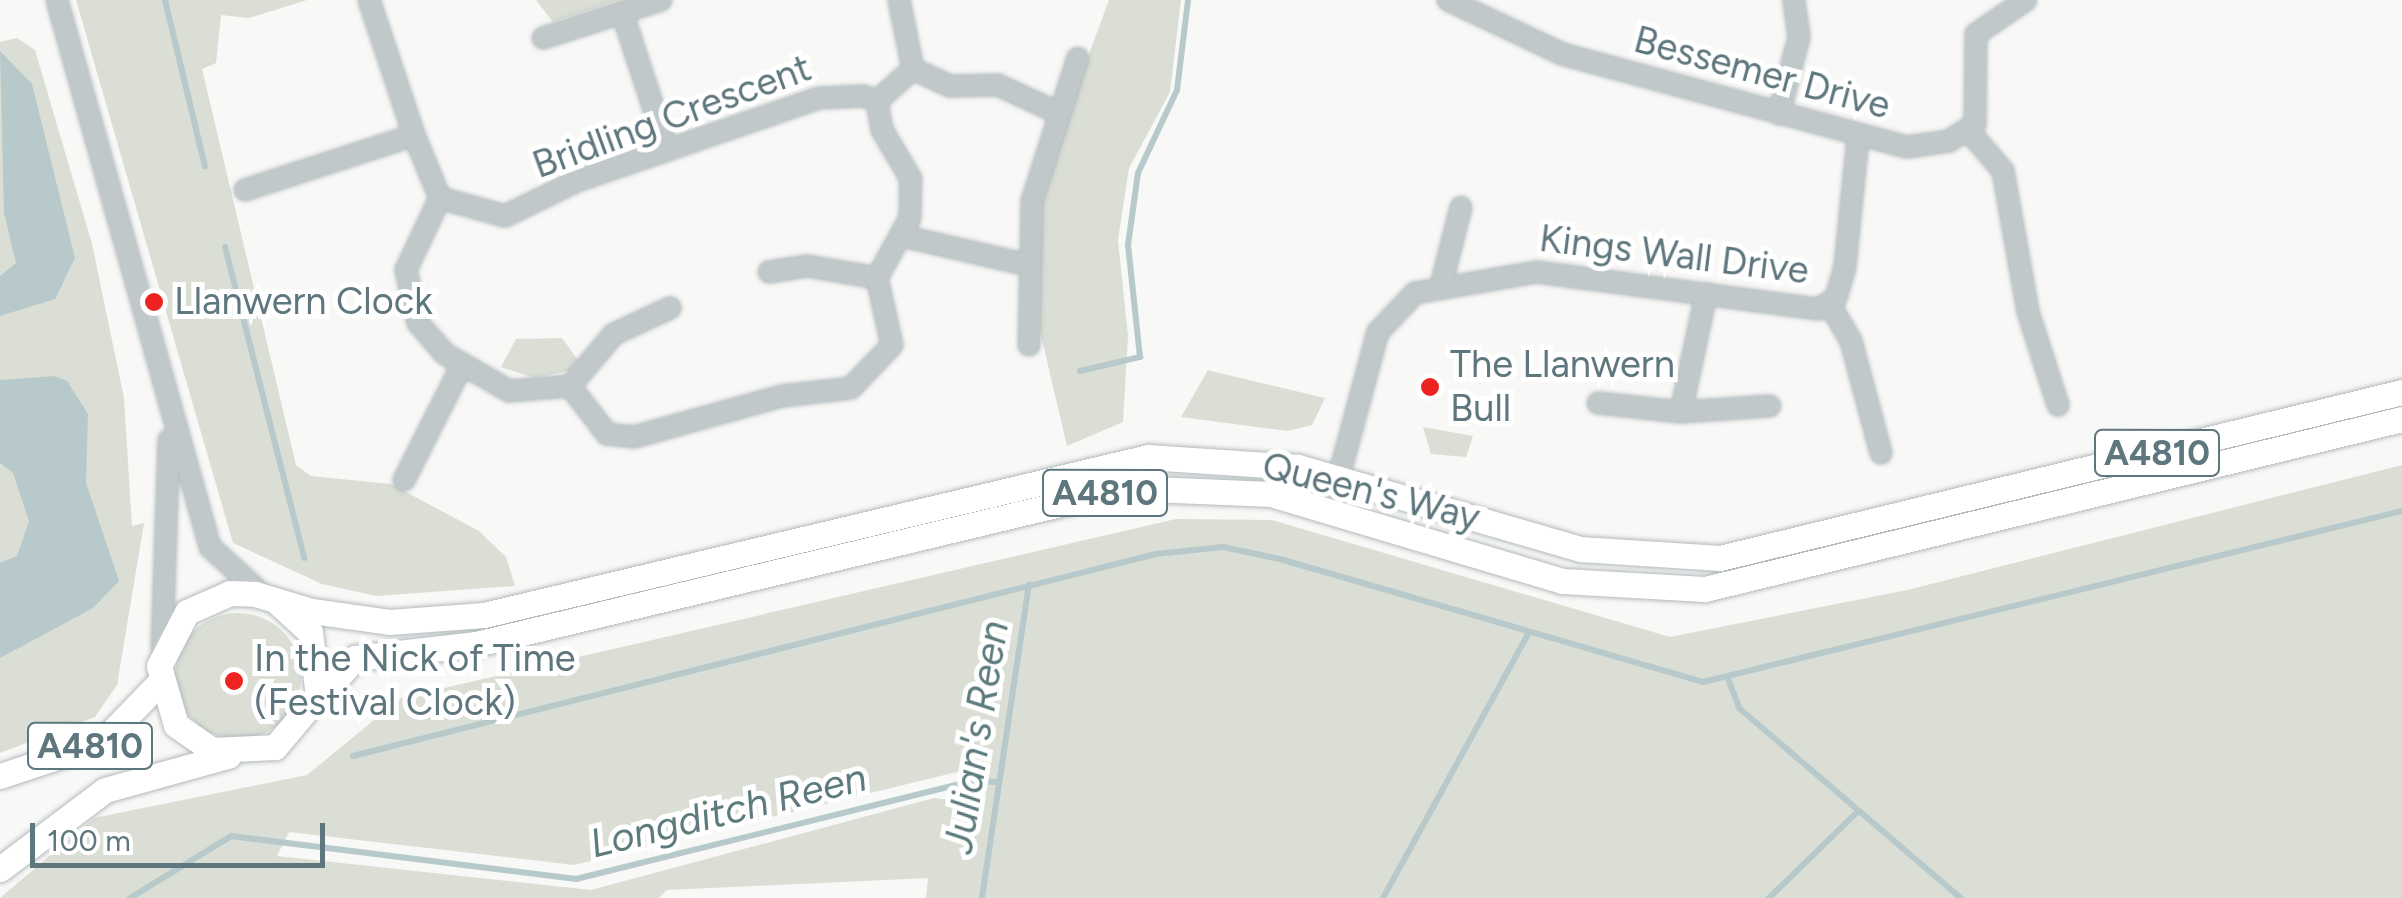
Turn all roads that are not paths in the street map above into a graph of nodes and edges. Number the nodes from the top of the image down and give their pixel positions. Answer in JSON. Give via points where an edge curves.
{"nodes":[{"id":1,"x":57,"y":0,"type":"edge"},
{"id":2,"x":369,"y":0,"type":"edge"},
{"id":3,"x":660,"y":0,"type":"edge"},
{"id":4,"x":899,"y":0,"type":"edge"},
{"id":5,"x":1448,"y":0,"type":"edge"},
{"id":6,"x":1794,"y":0,"type":"edge"},
{"id":7,"x":2026,"y":0,"type":"edge"},
{"id":8,"x":1482,"y":7,"type":"edge"},
{"id":9,"x":622,"y":12,"type":"junction"},
{"id":10,"x":543,"y":38,"type":"dead end"},
{"id":11,"x":1078,"y":58,"type":"dead end"},
{"id":12,"x":913,"y":70,"type":"junction"},
{"id":13,"x":877,"y":101,"type":"junction"},
{"id":14,"x":1054,"y":111,"type":"junction"},
{"id":15,"x":1779,"y":114,"type":"junction"},
{"id":16,"x":1968,"y":130,"type":"junction"},
{"id":17,"x":414,"y":135,"type":"junction"},
{"id":18,"x":1858,"y":138,"type":"junction"},
{"id":19,"x":668,"y":150,"type":"junction"},
{"id":20,"x":245,"y":190,"type":"dead end"},
{"id":21,"x":440,"y":198,"type":"junction"},
{"id":22,"x":1461,"y":207,"type":"dead end"},
{"id":23,"x":902,"y":236,"type":"junction"},
{"id":24,"x":1024,"y":264,"type":"junction"},
{"id":25,"x":769,"y":272,"type":"dead end"},
{"id":26,"x":877,"y":278,"type":"junction"},
{"id":27,"x":1442,"y":282,"type":"junction"},
{"id":28,"x":1706,"y":294,"type":"junction"},
{"id":29,"x":1830,"y":305,"type":"junction"},
{"id":30,"x":670,"y":308,"type":"dead end"},
{"id":31,"x":1029,"y":346,"type":"dead end"},
{"id":32,"x":462,"y":366,"type":"junction"},
{"id":33,"x":570,"y":386,"type":"junction"},
{"id":34,"x":2402,"y":392,"type":"edge"},
{"id":35,"x":1598,"y":404,"type":"dead end"},
{"id":36,"x":2058,"y":405,"type":"dead end"},
{"id":37,"x":1770,"y":406,"type":"dead end"},
{"id":38,"x":1680,"y":412,"type":"junction"},
{"id":39,"x":169,"y":418,"type":"junction"},
{"id":40,"x":2402,"y":420,"type":"edge"},
{"id":41,"x":1881,"y":453,"type":"dead end"},
{"id":42,"x":1340,"y":476,"type":"junction"},
{"id":43,"x":404,"y":480,"type":"dead end"},
{"id":44,"x":1331,"y":506,"type":"junction"},
{"id":45,"x":270,"y":599,"type":"junction"},
{"id":46,"x":162,"y":649,"type":"junction"},
{"id":47,"x":158,"y":683,"type":"junction"},
{"id":48,"x":308,"y":718,"type":"junction"},
{"id":49,"x":233,"y":755,"type":"junction"},
{"id":50,"x":0,"y":776,"type":"edge"},
{"id":51,"x":0,"y":869,"type":"edge"}],
"edges":[{"from":1,"to":39,"type":"street"},
{"from":2,"to":17,"type":"street"},
{"from":3,"to":9,"type":"street"},
{"from":4,"to":12,"type":"street"},
{"from":5,"to":8,"type":"street","name":"Bessemer Drive"},
{"from":6,"to":15,"type":"street","via":[[1799,37]]},
{"from":7,"to":16,"type":"street","via":[[1976,34],[1980,106]]},
{"from":8,"to":15,"type":"street","name":"Bessemer Drive","via":[[1562,54]]},
{"from":9,"to":10,"type":"street"},
{"from":9,"to":19,"type":"street"},
{"from":11,"to":14,"type":"street"},
{"from":12,"to":13,"type":"street"},
{"from":12,"to":14,"type":"street","via":[[950,86],[998,85]]},
{"from":13,"to":19,"type":"street","name":"Bridling Crescent","via":[[835,94]]},
{"from":13,"to":23,"type":"street","via":[[882,130],[911,179]]},
{"from":14,"to":24,"type":"street"},
{"from":15,"to":18,"type":"street","name":"Bessemer Drive"},
{"from":16,"to":18,"type":"street","name":"Bessemer Drive","via":[[1907,147]]},
{"from":16,"to":36,"type":"street","via":[[2003,170],[2028,312]]},
{"from":17,"to":20,"type":"street"},
{"from":17,"to":21,"type":"street"},
{"from":18,"to":29,"type":"street","name":"Kings Wall Drive","via":[[1845,266]]},
{"from":19,"to":21,"type":"street","name":"Bridling Crescent","via":[[505,216]]},
{"from":21,"to":32,"type":"street","via":[[409,254],[406,286],[429,340]]},
{"from":22,"to":27,"type":"street"},
{"from":23,"to":24,"type":"street"},
{"from":23,"to":26,"type":"street"},
{"from":24,"to":31,"type":"street"},
{"from":25,"to":26,"type":"street","via":[[807,266]]},
{"from":26,"to":33,"type":"street","via":[[892,345],[852,388],[782,396],[621,438],[595,424]]},
{"from":27,"to":28,"type":"street","name":"Kings Wall Drive","via":[[1536,272]]},
{"from":27,"to":42,"type":"street","name":"Kings Wall Drive","via":[[1415,293],[1378,332]]},
{"from":28,"to":29,"type":"street","name":"Kings Wall Drive","via":[[1807,311]]},
{"from":28,"to":38,"type":"street"},
{"from":29,"to":41,"type":"street","name":"Kings Wall Drive","via":[[1851,340]]},
{"from":30,"to":33,"type":"street","via":[[614,334]]},
{"from":32,"to":33,"type":"street","via":[[521,394]]},
{"from":32,"to":43,"type":"street"},
{"from":34,"to":42,"type":"main road","name":"Queen's Way","number":"A4810","via":[[1720,558],[1581,548]]},
{"from":35,"to":38,"type":"street"},
{"from":37,"to":38,"type":"street"},
{"from":39,"to":45,"type":"street","via":[[210,547]]},
{"from":39,"to":46,"type":"street"},
{"from":40,"to":44,"type":"main road","name":"Queen's Way","number":"A4810","via":[[1706,589],[1562,581]]},
{"from":42,"to":44,"type":"street","name":"Kings Wall Drive"},
{"from":42,"to":45,"type":"main road","name":"Queen's Way","number":"A4810","via":[[1148,457],[484,615],[389,622]]},
{"from":44,"to":48,"type":"main road","name":"Queen's Way","number":"A4810","via":[[1244,490],[1127,488],[476,644],[355,658]]},
{"from":45,"to":46,"type":"main road","name":"Queen's Way","via":[[207,600]]},
{"from":45,"to":48,"type":"main road","via":[[319,653]]},
{"from":46,"to":47,"type":"main road"},
{"from":47,"to":49,"type":"main road","via":[[176,725]]},
{"from":47,"to":50,"type":"main road","number":"A4810","via":[[112,736]]},
{"from":48,"to":49,"type":"main road","name":"Queen's Way","via":[[275,747]]},
{"from":49,"to":51,"type":"main road","name":"Queen's Way","number":"A4810","via":[[105,790]]}]}
